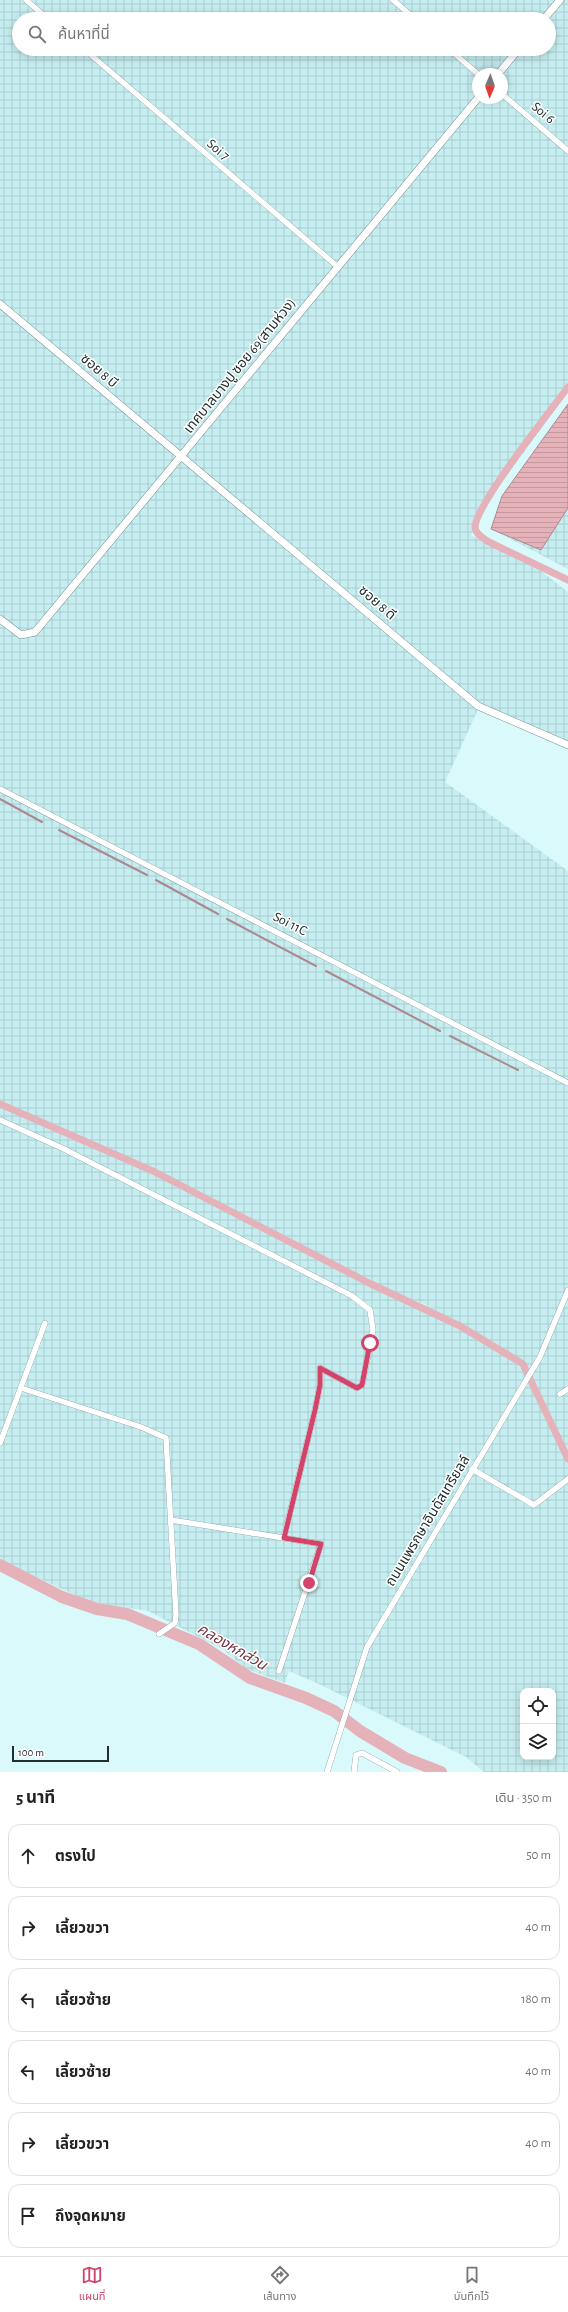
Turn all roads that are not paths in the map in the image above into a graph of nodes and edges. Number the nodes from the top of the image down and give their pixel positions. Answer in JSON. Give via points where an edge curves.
{"nodes":[{"id":1,"x":26,"y":0,"type":"edge"},
{"id":2,"x":393,"y":0,"type":"edge"},
{"id":3,"x":560,"y":0,"type":"edge"},
{"id":4,"x":40,"y":12,"type":"edge"},
{"id":5,"x":407,"y":12,"type":"edge"},
{"id":6,"x":550,"y":12,"type":"edge"},
{"id":7,"x":92,"y":56,"type":"edge"},
{"id":8,"x":457,"y":56,"type":"edge"},
{"id":9,"x":513,"y":56,"type":"edge"},
{"id":10,"x":503,"y":68,"type":"edge"},
{"id":11,"x":472,"y":69,"type":"edge"},
{"id":12,"x":508,"y":99,"type":"edge"},
{"id":13,"x":473,"y":104,"type":"edge"},
{"id":14,"x":568,"y":151,"type":"edge"},
{"id":15,"x":338,"y":267,"type":"junction"},
{"id":16,"x":0,"y":304,"type":"edge"},
{"id":17,"x":182,"y":458,"type":"junction"},
{"id":18,"x":0,"y":620,"type":"edge"},
{"id":19,"x":568,"y":745,"type":"edge"},
{"id":20,"x":0,"y":788,"type":"edge"},
{"id":21,"x":568,"y":1083,"type":"edge"},
{"id":22,"x":0,"y":1120,"type":"edge"},
{"id":23,"x":568,"y":1290,"type":"edge"},
{"id":24,"x":45,"y":1322,"type":"dead end"},
{"id":25,"x":21,"y":1388,"type":"junction"},
{"id":26,"x":568,"y":1389,"type":"edge"},
{"id":27,"x":560,"y":1394,"type":"dead end"},
{"id":28,"x":0,"y":1443,"type":"edge"},
{"id":29,"x":472,"y":1469,"type":"junction"},
{"id":30,"x":566,"y":1481,"type":"edge"},
{"id":31,"x":171,"y":1520,"type":"junction"},
{"id":32,"x":284,"y":1538,"type":"junction"},
{"id":33,"x":159,"y":1634,"type":"dead end"},
{"id":34,"x":279,"y":1671,"type":"dead end"},
{"id":35,"x":327,"y":1772,"type":"edge"},
{"id":36,"x":354,"y":1772,"type":"edge"},
{"id":37,"x":397,"y":1772,"type":"edge"}],
"edges":[{"from":1,"to":4,"type":"street"},
{"from":2,"to":5,"type":"street"},
{"from":3,"to":6,"type":"street"},
{"from":7,"to":15,"type":"street","name":"Soi 7"},
{"from":8,"to":11,"type":"street"},
{"from":9,"to":10,"type":"street"},
{"from":12,"to":14,"type":"street","name":"Soi 6"},
{"from":13,"to":15,"type":"street","name":"เทศบาลบางปู ซอย 69(สามห่วง)"},
{"from":15,"to":17,"type":"street","name":"เทศบาลบางปู ซอย 69(สามห่วง)"},
{"from":16,"to":17,"type":"street","name":"ซอย 8 บี"},
{"from":17,"to":18,"type":"street","name":"เทศบาลบางปู ซอย 69(สามห่วง)","via":[[35,632],[21,635]]},
{"from":17,"to":19,"type":"street","name":"ซอย 8 ดี","via":[[478,706]]},
{"from":20,"to":21,"type":"street","name":"Soi 11C"},
{"from":22,"to":32,"type":"street","via":[[62,1148],[352,1296],[370,1310],[373,1330],[362,1385],[357,1388],[320,1368],[320,1385],[315,1410]]},
{"from":23,"to":29,"type":"street","name":"ถนนแพรกษาอินดัสเทรียลล์","via":[[537,1361]]},
{"from":24,"to":25,"type":"street"},
{"from":25,"to":28,"type":"street"},
{"from":25,"to":31,"type":"street","via":[[166,1438]]},
{"from":26,"to":27,"type":"street"},
{"from":29,"to":30,"type":"street","via":[[534,1505]]},
{"from":29,"to":35,"type":"street","name":"ถนนแพรกษาอินดัสเทรียลล์","via":[[367,1647]]},
{"from":31,"to":32,"type":"street"},
{"from":31,"to":33,"type":"street","via":[[175,1623]]},
{"from":32,"to":34,"type":"street","via":[[321,1544]]},
{"from":36,"to":37,"type":"street","via":[[358,1753]]}]}
